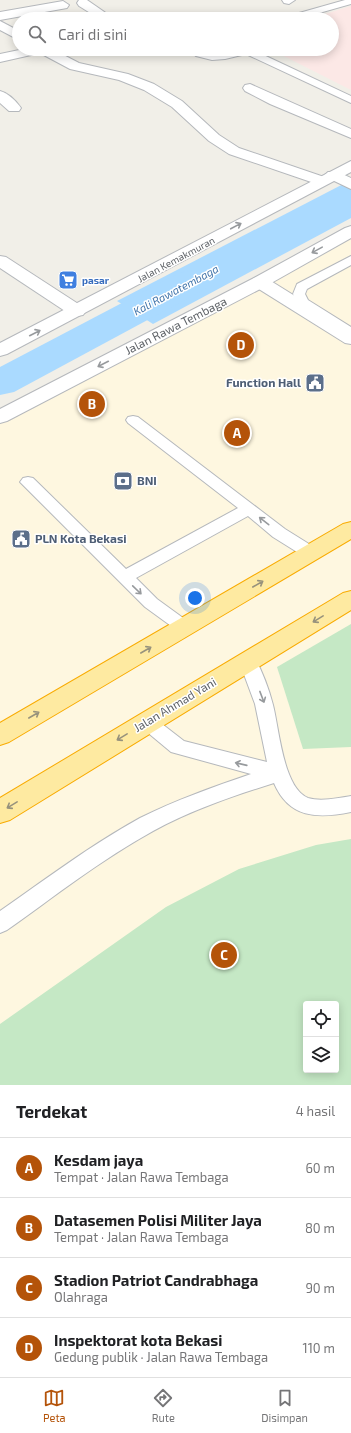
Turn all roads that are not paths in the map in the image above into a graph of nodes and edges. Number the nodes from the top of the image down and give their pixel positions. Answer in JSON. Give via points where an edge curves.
{"nodes":[{"id":1,"x":84,"y":1,"type":"edge"},
{"id":2,"x":351,"y":1,"type":"edge"},
{"id":3,"x":63,"y":5,"type":"dead end"},
{"id":4,"x":23,"y":12,"type":"edge"},
{"id":5,"x":99,"y":12,"type":"edge"},
{"id":6,"x":312,"y":12,"type":"edge"},
{"id":7,"x":12,"y":14,"type":"edge"},
{"id":8,"x":0,"y":16,"type":"edge"},
{"id":9,"x":0,"y":25,"type":"edge"},
{"id":10,"x":12,"y":32,"type":"edge"},
{"id":11,"x":12,"y":55,"type":"edge"},
{"id":12,"x":56,"y":56,"type":"edge"},
{"id":13,"x":202,"y":56,"type":"edge"},
{"id":14,"x":224,"y":56,"type":"edge"},
{"id":15,"x":258,"y":56,"type":"edge"},
{"id":16,"x":0,"y":58,"type":"edge"},
{"id":17,"x":250,"y":88,"type":"dead end"},
{"id":18,"x":0,"y":95,"type":"edge"},
{"id":19,"x":351,"y":100,"type":"edge"},
{"id":20,"x":14,"y":108,"type":"dead end"},
{"id":21,"x":351,"y":134,"type":"edge"},
{"id":22,"x":340,"y":177,"type":"edge"},
{"id":23,"x":351,"y":231,"type":"edge"},
{"id":24,"x":351,"y":260,"type":"edge"},
{"id":25,"x":0,"y":261,"type":"edge"},
{"id":26,"x":260,"y":282,"type":"junction"},
{"id":27,"x":77,"y":311,"type":"junction"},
{"id":28,"x":351,"y":333,"type":"edge"},
{"id":29,"x":351,"y":339,"type":"edge"},
{"id":30,"x":0,"y":350,"type":"edge"},
{"id":31,"x":0,"y":417,"type":"edge"},
{"id":32,"x":133,"y":420,"type":"dead end"},
{"id":33,"x":28,"y":482,"type":"dead end"},
{"id":34,"x":249,"y":509,"type":"junction"},
{"id":35,"x":351,"y":529,"type":"edge"},
{"id":36,"x":311,"y":553,"type":"junction"},
{"id":37,"x":124,"y":577,"type":"junction"},
{"id":38,"x":351,"y":599,"type":"edge"},
{"id":39,"x":184,"y":627,"type":"junction"},
{"id":40,"x":248,"y":661,"type":"junction"},
{"id":41,"x":147,"y":722,"type":"junction"},
{"id":42,"x":0,"y":735,"type":"edge"},
{"id":43,"x":279,"y":773,"type":"junction"},
{"id":44,"x":351,"y":804,"type":"edge"},
{"id":45,"x":0,"y":812,"type":"edge"},
{"id":46,"x":0,"y":923,"type":"edge"}],
"edges":[{"from":1,"to":5,"type":"street"},
{"from":2,"to":6,"type":"lane"},
{"from":3,"to":4,"type":"street"},
{"from":7,"to":8,"type":"street"},
{"from":9,"to":10,"type":"street"},
{"from":11,"to":16,"type":"street"},
{"from":12,"to":22,"type":"street","via":[[75,66],[123,77],[148,87],[178,104],[214,138],[234,151]]},
{"from":13,"to":14,"type":"lane","via":[[214,59]]},
{"from":15,"to":19,"type":"lane"},
{"from":17,"to":21,"type":"street"},
{"from":18,"to":20,"type":"street"},
{"from":27,"to":22,"type":"street","name":"Jalan Kemakmuran","one_way":true},
{"from":23,"to":26,"type":"street","name":"Jalan Rawa Tembaga","one_way":true},
{"from":24,"to":28,"type":"lane","via":[[301,286],[299,294],[303,302]]},
{"from":25,"to":27,"type":"street"},
{"from":26,"to":29,"type":"street"},
{"from":26,"to":31,"type":"street","name":"Jalan Rawa Tembaga","one_way":true},
{"from":30,"to":27,"type":"street","name":"Jalan Kemakmuran","one_way":true},
{"from":32,"to":34,"type":"lane"},
{"from":33,"to":37,"type":"lane"},
{"from":36,"to":34,"type":"lane","one_way":true,"via":[[279,533]]},
{"from":34,"to":37,"type":"lane"},
{"from":35,"to":36,"type":"highway"},
{"from":39,"to":36,"type":"highway","one_way":true},
{"from":37,"to":39,"type":"lane","one_way":true,"via":[[151,603]]},
{"from":38,"to":40,"type":"highway","name":"Jalan Ahmad Yani","one_way":true},
{"from":42,"to":39,"type":"highway","one_way":true},
{"from":40,"to":41,"type":"highway","name":"Jalan Ahmad Yani"},
{"from":40,"to":43,"type":"lane","one_way":true,"via":[[264,704]]},
{"from":43,"to":41,"type":"lane","one_way":true,"via":[[178,747]]},
{"from":41,"to":45,"type":"highway","name":"Jalan Ahmad Yani","one_way":true},
{"from":43,"to":44,"type":"lane","via":[[285,789],[301,804],[324,808]]},
{"from":43,"to":46,"type":"lane","via":[[197,801],[147,825],[108,847]]}]}
